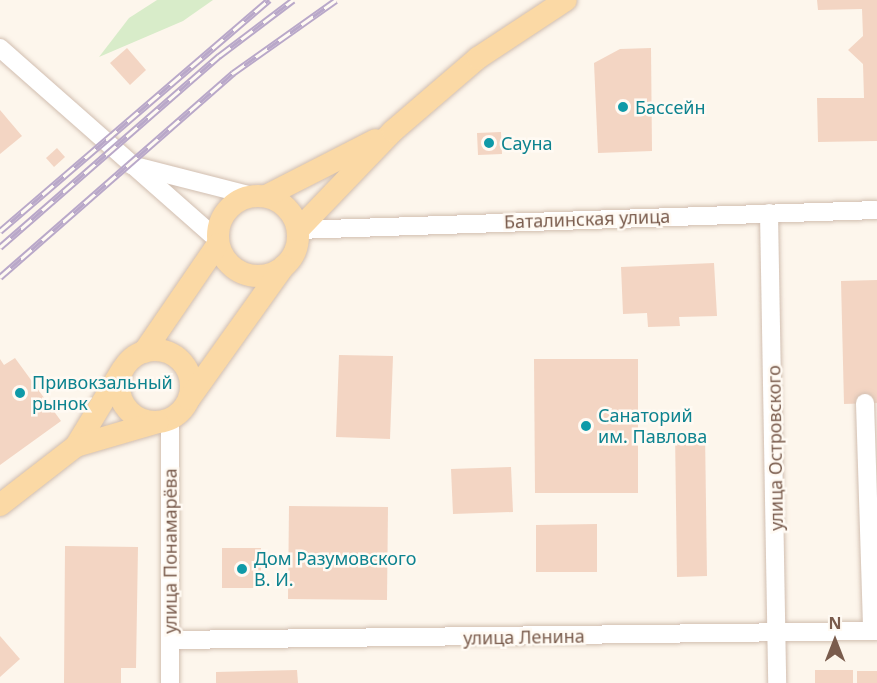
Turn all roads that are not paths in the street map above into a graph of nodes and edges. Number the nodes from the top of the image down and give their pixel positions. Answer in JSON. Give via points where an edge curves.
{"nodes":[{"id":1,"x":566,"y":0,"type":"edge"},
{"id":2,"x":0,"y":48,"type":"edge"},
{"id":3,"x":393,"y":131,"type":"junction"},
{"id":4,"x":126,"y":163,"type":"junction"},
{"id":5,"x":260,"y":196,"type":"junction"},
{"id":6,"x":877,"y":210,"type":"edge"},
{"id":7,"x":769,"y":213,"type":"junction"},
{"id":8,"x":298,"y":230,"type":"junction"},
{"id":9,"x":218,"y":242,"type":"junction"},
{"id":10,"x":284,"y":266,"type":"junction"},
{"id":11,"x":144,"y":352,"type":"junction"},
{"id":12,"x":124,"y":367,"type":"junction"},
{"id":13,"x":189,"y":399,"type":"junction"},
{"id":14,"x":865,"y":404,"type":"dead end"},
{"id":15,"x":170,"y":419,"type":"junction"},
{"id":16,"x":76,"y":446,"type":"junction"},
{"id":17,"x":873,"y":502,"type":"edge"},
{"id":18,"x":0,"y":505,"type":"edge"},
{"id":19,"x":874,"y":631,"type":"edge"},
{"id":20,"x":780,"y":633,"type":"junction"},
{"id":21,"x":171,"y":640,"type":"junction"},
{"id":22,"x":170,"y":683,"type":"edge"},
{"id":23,"x":777,"y":683,"type":"edge"}],
"edges":[{"from":1,"to":3,"type":"main road","via":[[478,58]]},
{"from":2,"to":4,"type":"street"},
{"from":3,"to":5,"type":"main road"},
{"from":3,"to":8,"type":"main road"},
{"from":4,"to":5,"type":"street"},
{"from":4,"to":9,"type":"street"},
{"from":5,"to":8,"type":"main road","via":[[287,208]]},
{"from":5,"to":9,"type":"main road","via":[[230,207]]},
{"from":6,"to":7,"type":"street","name":"Баталинская улица"},
{"from":7,"to":8,"type":"street","name":"Баталинская улица"},
{"from":7,"to":20,"type":"street","name":"улица Островского"},
{"from":8,"to":10,"type":"main road","via":[[298,243]]},
{"from":9,"to":10,"type":"main road","via":[[239,272],[262,276]]},
{"from":9,"to":11,"type":"main road"},
{"from":10,"to":13,"type":"main road"},
{"from":11,"to":12,"type":"main road"},
{"from":11,"to":13,"type":"main road","via":[[159,351],[186,368]]},
{"from":12,"to":15,"type":"main road","via":[[120,397],[128,410],[155,423]]},
{"from":12,"to":16,"type":"main road"},
{"from":13,"to":15,"type":"main road"},
{"from":14,"to":17,"type":"street"},
{"from":15,"to":16,"type":"main road"},
{"from":15,"to":21,"type":"street","name":"улица Понамарёва"},
{"from":16,"to":18,"type":"main road"},
{"from":17,"to":19,"type":"street"},
{"from":19,"to":20,"type":"street","name":"улица Ленина"},
{"from":20,"to":21,"type":"street","name":"улица Ленина"},
{"from":20,"to":23,"type":"street","name":"улица Островского"},
{"from":21,"to":22,"type":"street","name":"улица Понамарёва"}]}
